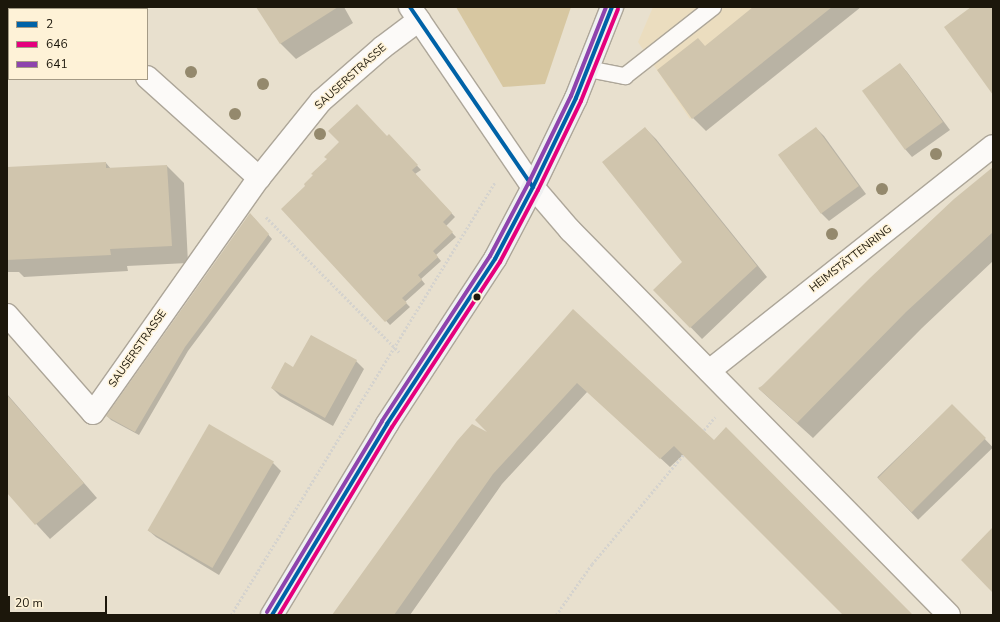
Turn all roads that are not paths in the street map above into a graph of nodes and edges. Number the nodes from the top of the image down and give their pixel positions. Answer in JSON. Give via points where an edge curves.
{"nodes":[{"id":1,"x":612,"y":7,"type":"edge"},
{"id":2,"x":713,"y":7,"type":"edge"},
{"id":3,"x":414,"y":14,"type":"edge"},
{"id":4,"x":588,"y":69,"type":"junction"},
{"id":5,"x":148,"y":78,"type":"edge"},
{"id":6,"x":993,"y":146,"type":"edge"},
{"id":7,"x":259,"y":178,"type":"junction"},
{"id":8,"x":533,"y":187,"type":"junction"},
{"id":9,"x":7,"y":314,"type":"edge"},
{"id":10,"x":709,"y":371,"type":"junction"},
{"id":11,"x":274,"y":615,"type":"edge"},
{"id":12,"x":949,"y":615,"type":"edge"}],
"edges":[{"from":1,"to":4,"type":"main road"},
{"from":2,"to":4,"type":"lane","via":[[626,76]]},
{"from":3,"to":7,"type":"street","name":"SAUSERSTRASSE","via":[[383,47],[321,101]]},
{"from":3,"to":8,"type":"street"},
{"from":4,"to":8,"type":"main road"},
{"from":5,"to":7,"type":"street"},
{"from":6,"to":10,"type":"street","name":"HEIMSTÄTTENRING"},
{"from":7,"to":9,"type":"street","name":"SAUSERSTRASSE","via":[[93,413]]},
{"from":8,"to":10,"type":"street","via":[[570,230]]},
{"from":8,"to":11,"type":"main road","via":[[495,259],[387,424]]},
{"from":10,"to":12,"type":"street"}]}
